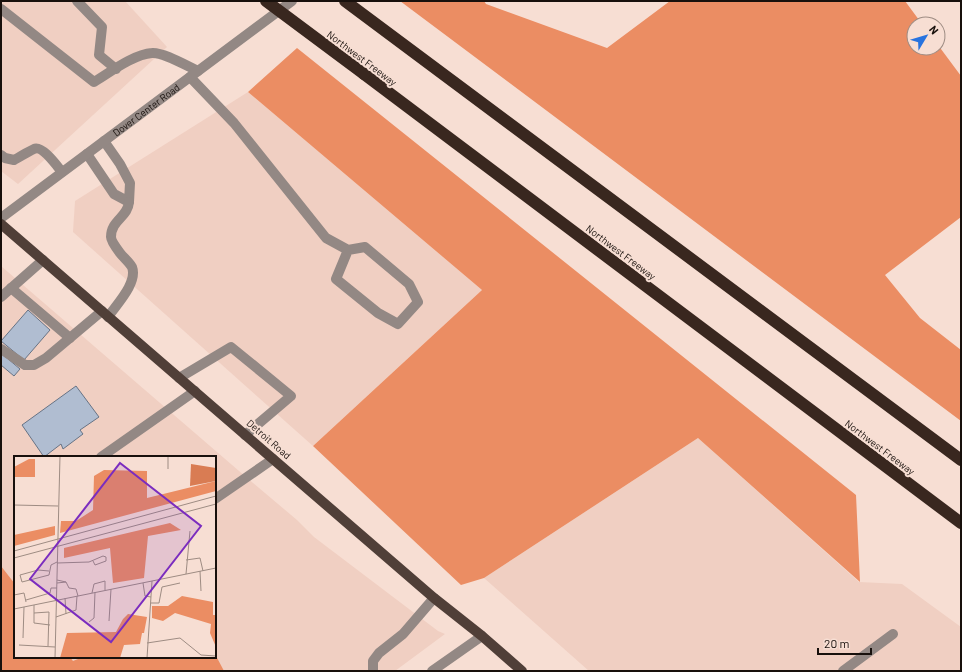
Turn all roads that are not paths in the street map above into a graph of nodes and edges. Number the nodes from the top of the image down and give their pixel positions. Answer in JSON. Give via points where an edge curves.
{"nodes":[{"id":1,"x":77,"y":1,"type":"edge"},
{"id":2,"x":266,"y":1,"type":"edge"},
{"id":3,"x":292,"y":1,"type":"edge"},
{"id":4,"x":345,"y":1,"type":"edge"},
{"id":5,"x":1,"y":9,"type":"edge"},
{"id":6,"x":116,"y":69,"type":"junction"},
{"id":7,"x":194,"y":74,"type":"junction"},
{"id":8,"x":104,"y":141,"type":"junction"},
{"id":9,"x":87,"y":154,"type":"junction"},
{"id":10,"x":1,"y":155,"type":"edge"},
{"id":11,"x":62,"y":172,"type":"junction"},
{"id":12,"x":129,"y":202,"type":"junction"},
{"id":13,"x":1,"y":218,"type":"edge"},
{"id":14,"x":1,"y":224,"type":"edge"},
{"id":15,"x":348,"y":250,"type":"junction"},
{"id":16,"x":43,"y":260,"type":"junction"},
{"id":17,"x":11,"y":288,"type":"junction"},
{"id":18,"x":1,"y":297,"type":"edge"},
{"id":19,"x":105,"y":314,"type":"junction"},
{"id":20,"x":70,"y":338,"type":"junction"},
{"id":21,"x":1,"y":349,"type":"edge"},
{"id":22,"x":179,"y":378,"type":"junction"},
{"id":23,"x":195,"y":392,"type":"junction"},
{"id":24,"x":245,"y":435,"type":"junction"},
{"id":25,"x":102,"y":456,"type":"edge"},
{"id":26,"x":273,"y":459,"type":"junction"},
{"id":27,"x":961,"y":460,"type":"edge"},
{"id":28,"x":216,"y":498,"type":"edge"},
{"id":29,"x":961,"y":523,"type":"edge"},
{"id":30,"x":434,"y":598,"type":"junction"},
{"id":31,"x":893,"y":634,"type":"dead end"},
{"id":32,"x":482,"y":636,"type":"junction"},
{"id":33,"x":373,"y":671,"type":"edge"},
{"id":34,"x":432,"y":671,"type":"edge"},
{"id":35,"x":522,"y":671,"type":"edge"},
{"id":36,"x":843,"y":671,"type":"edge"}],
"edges":[{"from":1,"to":6,"type":"street","via":[[102,27],[99,55]]},
{"from":2,"to":29,"type":"highway","name":"Northwest Freeway","bridge":true},
{"from":3,"to":7,"type":"street","name":"Dover Center Road"},
{"from":4,"to":27,"type":"highway"},
{"from":5,"to":6,"type":"street","via":[[94,82]]},
{"from":6,"to":7,"type":"street","via":[[137,56],[153,52],[172,58]]},
{"from":7,"to":8,"type":"street","name":"Dover Center Road"},
{"from":7,"to":15,"type":"street","via":[[326,238]]},
{"from":8,"to":9,"type":"street","name":"Dover Center Road"},
{"from":8,"to":12,"type":"street","via":[[130,183]]},
{"from":9,"to":11,"type":"street","name":"Dover Center Road"},
{"from":9,"to":12,"type":"street","via":[[114,194]]},
{"from":10,"to":11,"type":"street","via":[[14,160],[38,148]]},
{"from":11,"to":13,"type":"street","name":"Dover Center Road"},
{"from":12,"to":19,"type":"street","via":[[128,208],[113,226],[111,238],[132,267],[130,286]]},
{"from":14,"to":16,"type":"main road","name":"Detroit Road"},
{"from":15,"to":15,"type":"street","via":[[365,247],[409,284],[418,302],[398,324],[378,313],[336,279]]},
{"from":16,"to":17,"type":"street"},
{"from":16,"to":19,"type":"main road","name":"Detroit Road"},
{"from":17,"to":18,"type":"street"},
{"from":17,"to":20,"type":"street"},
{"from":19,"to":20,"type":"street"},
{"from":19,"to":22,"type":"main road","name":"Detroit Road"},
{"from":20,"to":21,"type":"street","via":[[34,365],[25,365]]},
{"from":22,"to":23,"type":"main road","name":"Detroit Road"},
{"from":22,"to":24,"type":"street","via":[[231,347],[291,396]]},
{"from":23,"to":24,"type":"main road","name":"Detroit Road"},
{"from":23,"to":25,"type":"street"},
{"from":24,"to":26,"type":"main road","name":"Detroit Road"},
{"from":26,"to":28,"type":"street"},
{"from":26,"to":30,"type":"main road","name":"Detroit Road"},
{"from":30,"to":32,"type":"main road","name":"Detroit Road"},
{"from":30,"to":33,"type":"street","via":[[403,634],[379,653],[373,661]]},
{"from":31,"to":36,"type":"street"},
{"from":32,"to":34,"type":"street"},
{"from":32,"to":35,"type":"main road","name":"Detroit Road"}]}
